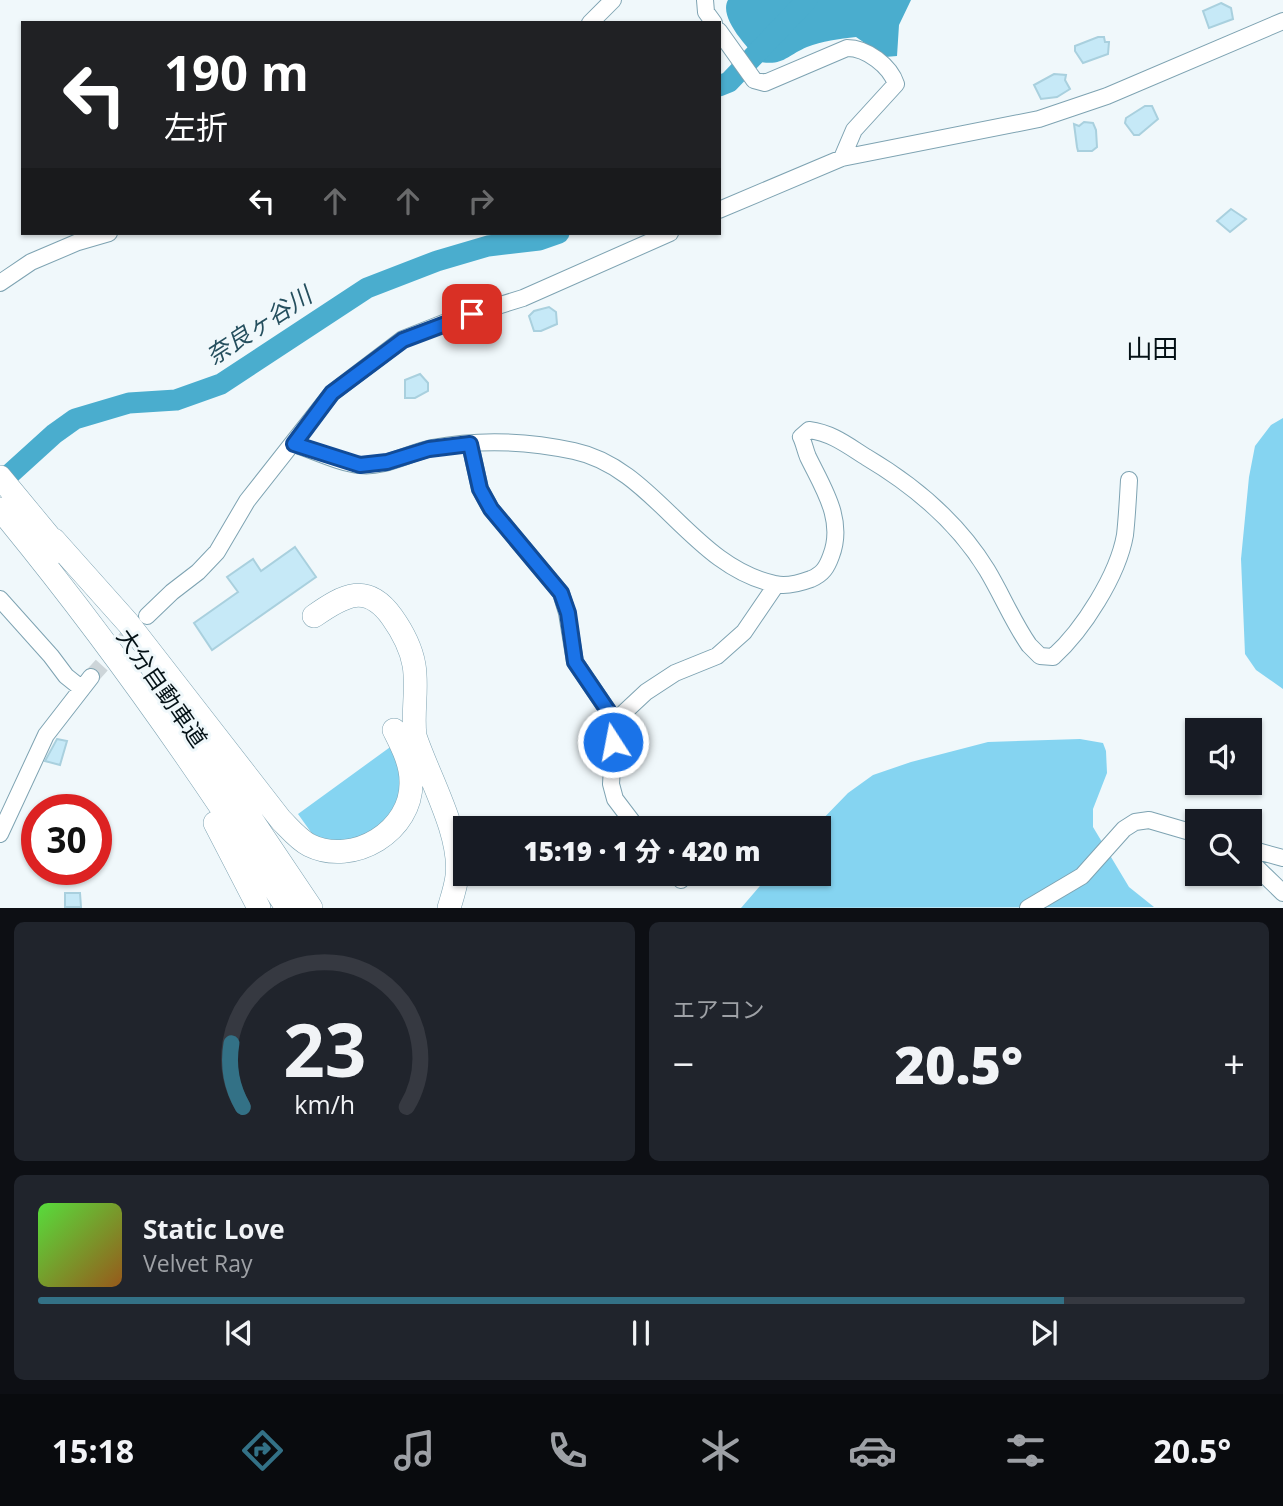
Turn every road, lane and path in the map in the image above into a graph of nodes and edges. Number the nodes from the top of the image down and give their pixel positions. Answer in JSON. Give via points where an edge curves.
{"nodes":[{"id":1,"x":613,"y":0,"type":"edge"},
{"id":2,"x":705,"y":0,"type":"edge"},
{"id":3,"x":592,"y":21,"type":"edge"},
{"id":4,"x":713,"y":21,"type":"edge"},
{"id":5,"x":1283,"y":21,"type":"edge"},
{"id":6,"x":721,"y":34,"type":"edge"},
{"id":7,"x":842,"y":158,"type":"junction"},
{"id":8,"x":721,"y":210,"type":"edge"},
{"id":9,"x":102,"y":235,"type":"edge"},
{"id":10,"x":665,"y":235,"type":"edge"},
{"id":11,"x":0,"y":283,"type":"edge"},
{"id":12,"x":294,"y":444,"type":"junction"},
{"id":13,"x":470,"y":444,"type":"junction"},
{"id":14,"x":0,"y":477,"type":"edge"},
{"id":15,"x":1129,"y":480,"type":"dead end"},
{"id":16,"x":7,"y":507,"type":"edge"},
{"id":17,"x":45,"y":547,"type":"junction"},
{"id":18,"x":776,"y":585,"type":"junction"},
{"id":19,"x":0,"y":599,"type":"edge"},
{"id":20,"x":147,"y":616,"type":"tunnel mouth"},
{"id":21,"x":314,"y":616,"type":"dead end"},
{"id":22,"x":615,"y":721,"type":"junction"},
{"id":23,"x":394,"y":730,"type":"dead end"},
{"id":24,"x":628,"y":816,"type":"edge"},
{"id":25,"x":1185,"y":830,"type":"edge"},
{"id":26,"x":0,"y":834,"type":"edge"},
{"id":27,"x":1262,"y":852,"type":"edge"},
{"id":28,"x":1283,"y":858,"type":"edge"},
{"id":29,"x":1262,"y":873,"type":"edge"},
{"id":30,"x":1283,"y":893,"type":"edge"},
{"id":31,"x":259,"y":908,"type":"edge"},
{"id":32,"x":287,"y":908,"type":"edge"},
{"id":33,"x":311,"y":908,"type":"edge"},
{"id":34,"x":449,"y":908,"type":"edge"},
{"id":35,"x":1028,"y":908,"type":"edge"}],
"edges":[{"from":1,"to":3,"type":"street"},
{"from":2,"to":4,"type":"street"},
{"from":5,"to":7,"type":"street","via":[[1107,96],[1038,118]]},
{"from":6,"to":7,"type":"street","via":[[754,80],[765,83],[847,48],[858,48],[892,72],[896,84],[855,130]]},
{"from":7,"to":8,"type":"street"},
{"from":9,"to":11,"type":"street","via":[[31,262]]},
{"from":10,"to":12,"type":"street","via":[[523,298],[403,340],[332,393]]},
{"from":12,"to":13,"type":"street","via":[[360,465]]},
{"from":12,"to":20,"type":"street","via":[[247,501],[217,552]]},
{"from":13,"to":18,"type":"street","via":[[543,445],[598,456],[709,550]]},
{"from":13,"to":22,"type":"street","via":[[480,489],[491,509],[561,593],[575,662]]},
{"from":14,"to":16,"type":"highway","name":"大分自動車道"},
{"from":15,"to":18,"type":"street","via":[[1124,540],[1117,560],[1098,599],[1068,644],[1053,657],[1040,656],[1029,645],[972,547],[948,518],[912,488],[825,432],[808,429],[801,437],[832,506],[835,545],[826,569],[816,577]]},
{"from":16,"to":17,"type":"highway","name":"大分自動車道"},
{"from":17,"to":23,"type":"highway","via":[[128,623],[281,820],[311,846],[359,848],[386,835],[400,820],[411,783],[408,761]]},
{"from":17,"to":31,"type":"highway","via":[[57,589],[180,767]]},
{"from":17,"to":32,"type":"highway","name":"大分自動車道","via":[[99,635]]},
{"from":17,"to":33,"type":"highway","name":"大分自動車道","via":[[119,626]]},
{"from":18,"to":22,"type":"street","via":[[744,632],[717,656],[675,673]]},
{"from":19,"to":26,"type":"street","via":[[66,676],[86,682],[46,734]]},
{"from":21,"to":34,"type":"highway","via":[[345,597],[371,596],[399,626],[409,646],[416,683],[415,736],[456,853],[457,876]]},
{"from":22,"to":24,"type":"street","via":[[611,784]]},
{"from":25,"to":35,"type":"street","via":[[1149,820],[1135,822],[1082,876]]},
{"from":27,"to":28,"type":"street"},
{"from":29,"to":30,"type":"street"}]}
